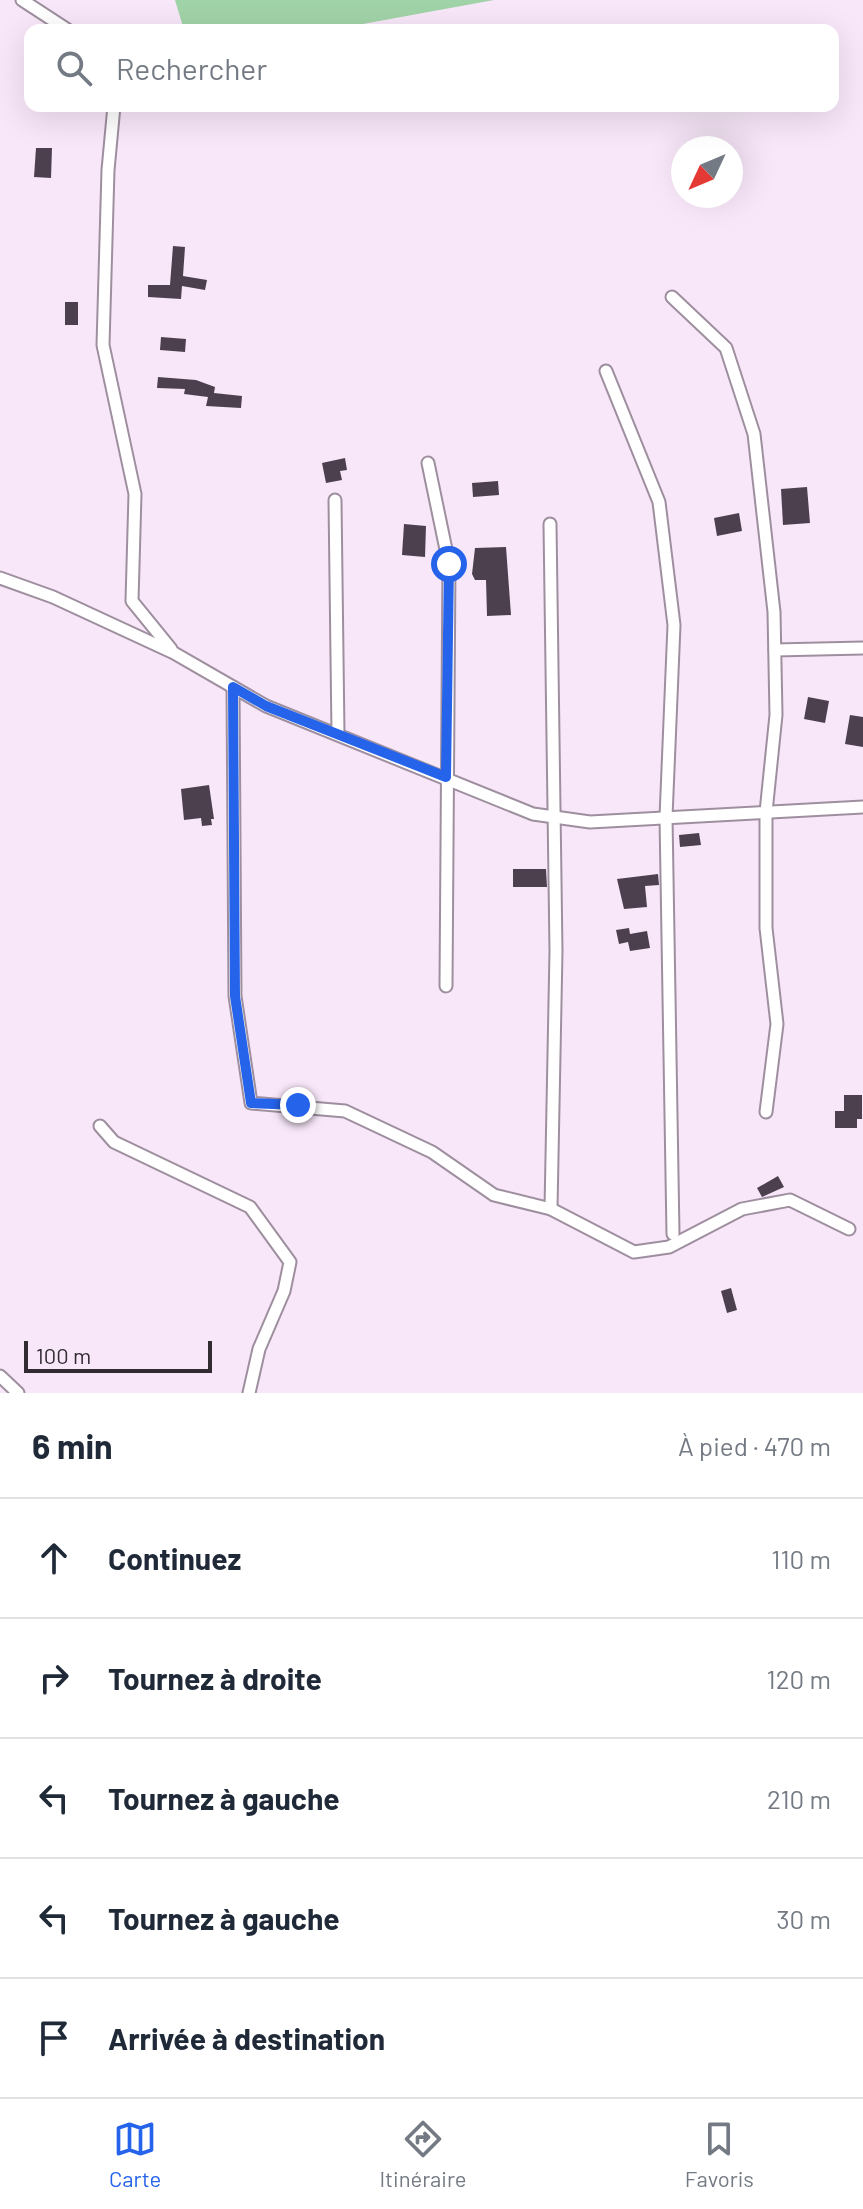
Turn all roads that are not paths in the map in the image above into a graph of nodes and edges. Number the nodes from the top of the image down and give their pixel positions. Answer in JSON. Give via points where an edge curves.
{"nodes":[{"id":1,"x":22,"y":0,"type":"edge"},
{"id":2,"x":59,"y":24,"type":"edge"},
{"id":3,"x":113,"y":112,"type":"edge"},
{"id":4,"x":672,"y":297,"type":"dead end"},
{"id":5,"x":606,"y":371,"type":"dead end"},
{"id":6,"x":428,"y":463,"type":"dead end"},
{"id":7,"x":335,"y":500,"type":"dead end"},
{"id":8,"x":550,"y":524,"type":"dead end"},
{"id":9,"x":0,"y":578,"type":"edge"},
{"id":10,"x":863,"y":648,"type":"edge"},
{"id":11,"x":775,"y":650,"type":"junction"},
{"id":12,"x":174,"y":653,"type":"junction"},
{"id":13,"x":233,"y":687,"type":"junction"},
{"id":14,"x":338,"y":734,"type":"junction"},
{"id":15,"x":446,"y":777,"type":"junction"},
{"id":16,"x":863,"y":807,"type":"edge"},
{"id":17,"x":766,"y":812,"type":"junction"},
{"id":18,"x":554,"y":817,"type":"junction"},
{"id":19,"x":666,"y":817,"type":"junction"},
{"id":20,"x":446,"y":986,"type":"dead end"},
{"id":21,"x":766,"y":1112,"type":"dead end"},
{"id":22,"x":100,"y":1126,"type":"dead end"},
{"id":23,"x":551,"y":1209,"type":"junction"},
{"id":24,"x":849,"y":1229,"type":"dead end"},
{"id":25,"x":673,"y":1234,"type":"dead end"},
{"id":26,"x":0,"y":1376,"type":"edge"},
{"id":27,"x":18,"y":1393,"type":"edge"},
{"id":28,"x":249,"y":1393,"type":"edge"}],
"edges":[{"from":1,"to":2,"type":"street"},
{"from":3,"to":12,"type":"street","via":[[103,345],[135,494],[132,601]]},
{"from":4,"to":11,"type":"street","via":[[726,348],[754,434]]},
{"from":5,"to":19,"type":"street","via":[[659,502],[674,625]]},
{"from":6,"to":15,"type":"street","via":[[449,564]]},
{"from":7,"to":14,"type":"street"},
{"from":8,"to":18,"type":"street"},
{"from":9,"to":12,"type":"street"},
{"from":10,"to":11,"type":"street"},
{"from":11,"to":17,"type":"street","via":[[776,715]]},
{"from":12,"to":13,"type":"street"},
{"from":13,"to":14,"type":"street"},
{"from":13,"to":23,"type":"street","via":[[235,996],[251,1103],[345,1111],[432,1152],[494,1195]]},
{"from":14,"to":15,"type":"street"},
{"from":15,"to":18,"type":"street","via":[[533,814]]},
{"from":15,"to":20,"type":"street"},
{"from":16,"to":17,"type":"street"},
{"from":17,"to":19,"type":"street"},
{"from":17,"to":21,"type":"street","via":[[766,928],[777,1024]]},
{"from":18,"to":19,"type":"street","via":[[590,822]]},
{"from":18,"to":23,"type":"street"},
{"from":19,"to":25,"type":"street"},
{"from":22,"to":28,"type":"street","via":[[114,1142],[250,1207],[290,1262]]},
{"from":23,"to":24,"type":"street","via":[[634,1252],[669,1247],[742,1209],[790,1200]]},
{"from":26,"to":27,"type":"street"}]}
